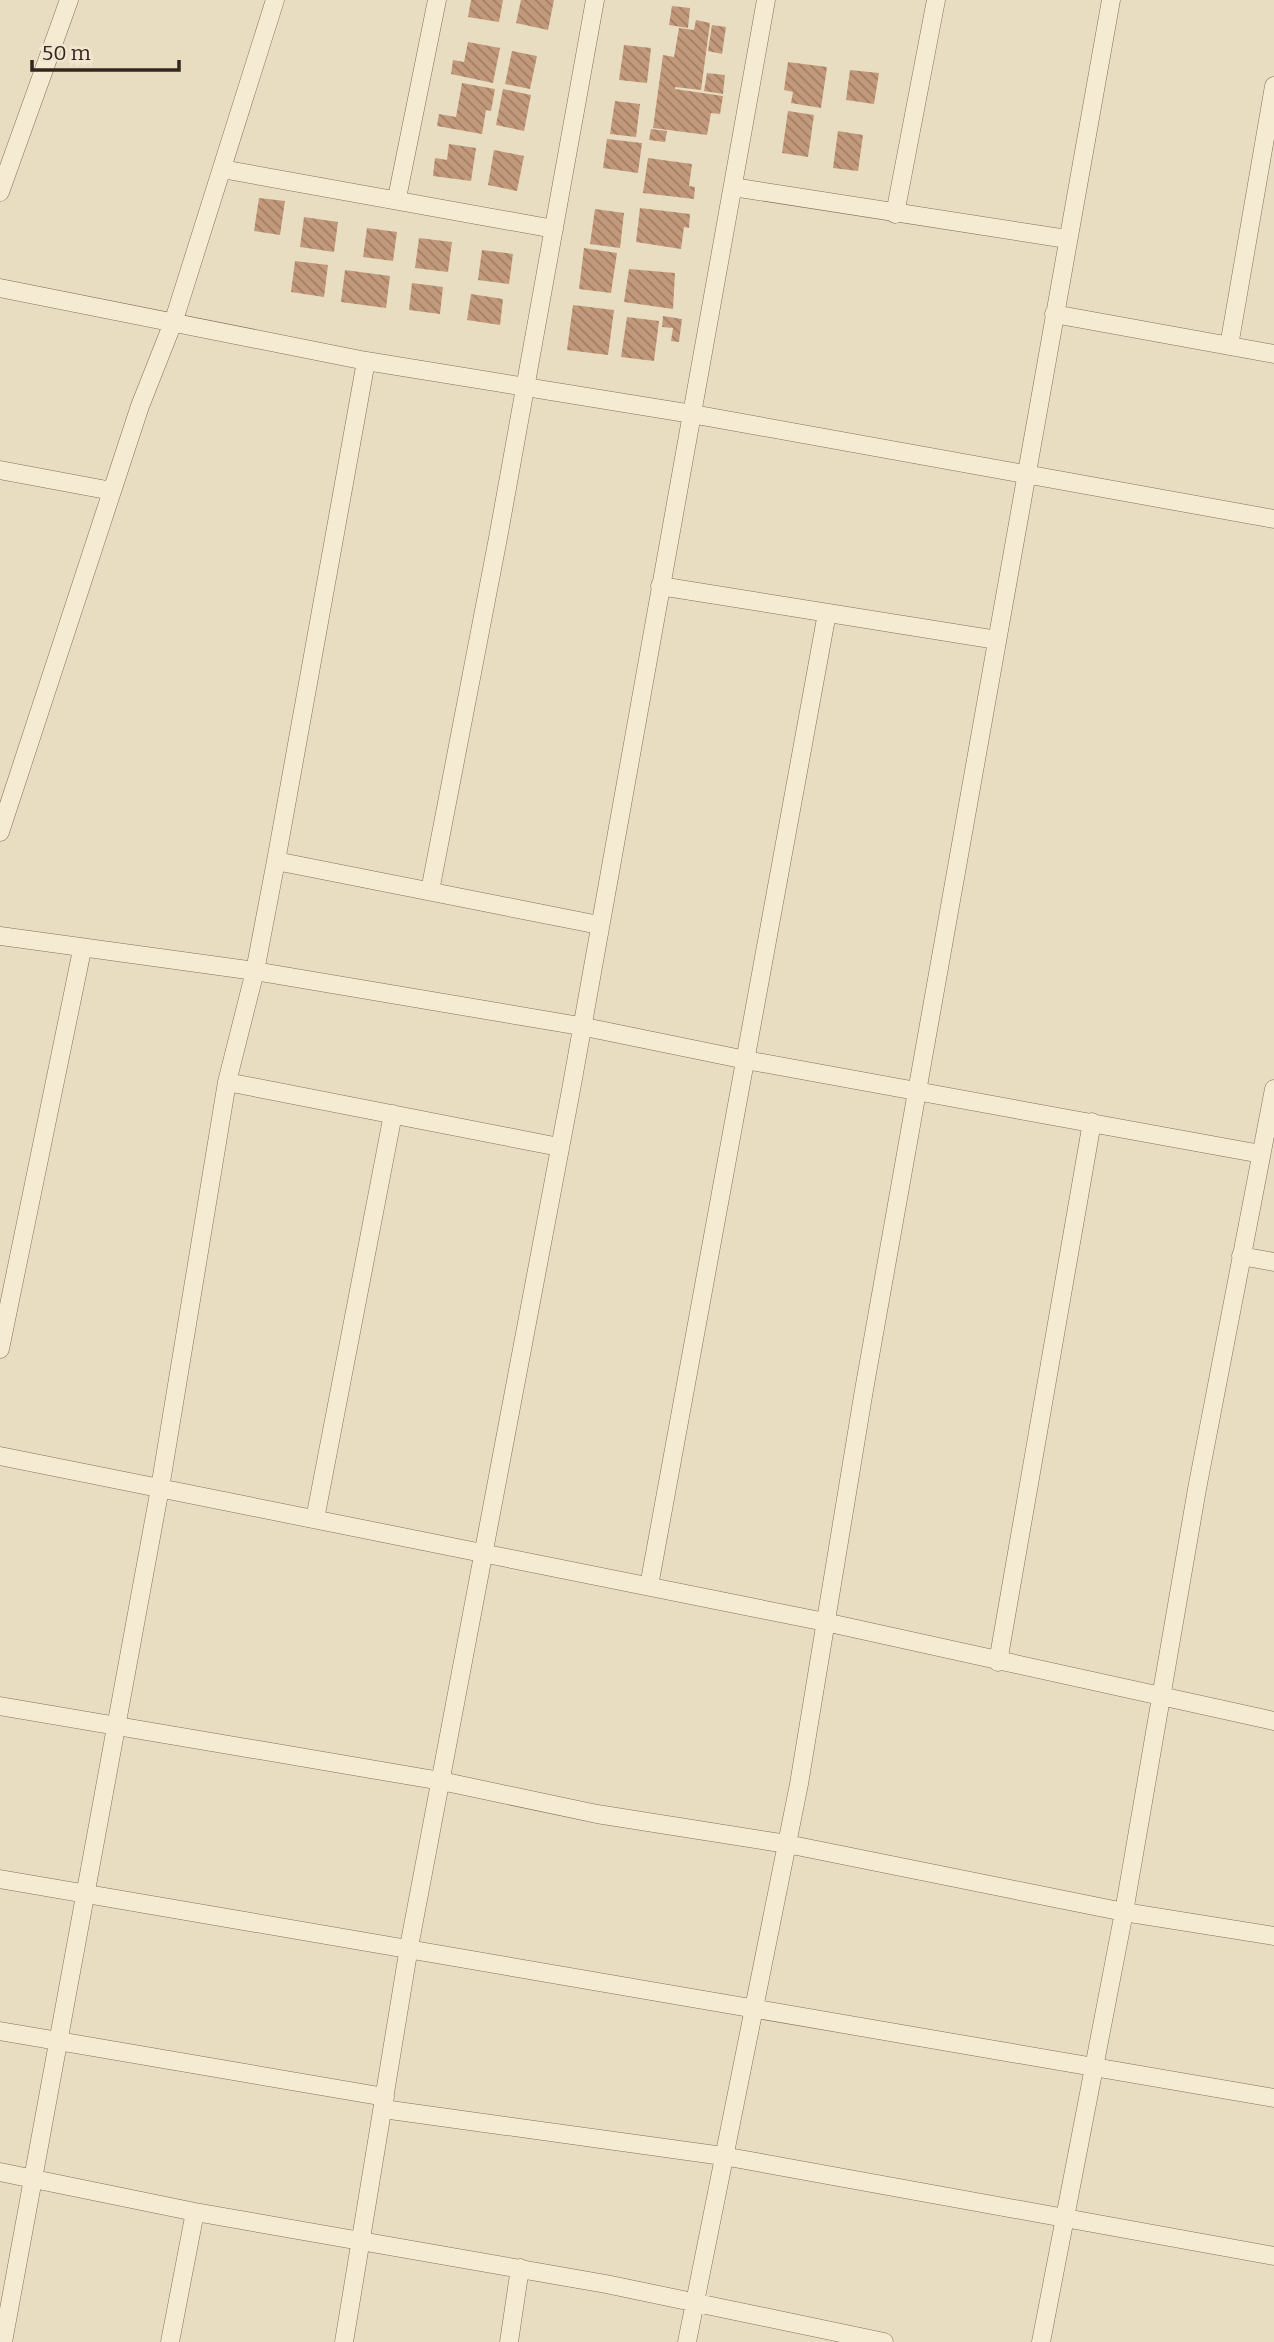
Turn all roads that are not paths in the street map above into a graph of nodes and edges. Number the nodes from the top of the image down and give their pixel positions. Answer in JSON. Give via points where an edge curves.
{"nodes":[{"id":1,"x":69,"y":0,"type":"edge"},
{"id":2,"x":275,"y":0,"type":"edge"},
{"id":3,"x":437,"y":0,"type":"edge"},
{"id":4,"x":596,"y":0,"type":"edge"},
{"id":5,"x":936,"y":0,"type":"edge"},
{"id":6,"x":1111,"y":0,"type":"edge"},
{"id":7,"x":761,"y":1,"type":"edge"},
{"id":8,"x":1274,"y":86,"type":"edge"},
{"id":9,"x":0,"y":138,"type":"edge"},
{"id":10,"x":19,"y":143,"type":"junction"},
{"id":11,"x":222,"y":169,"type":"junction"},
{"id":12,"x":733,"y":187,"type":"junction"},
{"id":13,"x":0,"y":192,"type":"edge"},
{"id":14,"x":397,"y":198,"type":"junction"},
{"id":15,"x":895,"y":214,"type":"junction"},
{"id":16,"x":554,"y":229,"type":"junction"},
{"id":17,"x":1067,"y":239,"type":"junction"},
{"id":18,"x":0,"y":288,"type":"edge"},
{"id":19,"x":1054,"y":314,"type":"junction"},
{"id":20,"x":174,"y":320,"type":"junction"},
{"id":21,"x":1229,"y":346,"type":"junction"},
{"id":22,"x":1274,"y":354,"type":"edge"},
{"id":23,"x":366,"y":361,"type":"junction"},
{"id":24,"x":526,"y":385,"type":"junction"},
{"id":25,"x":692,"y":414,"type":"junction"},
{"id":26,"x":0,"y":470,"type":"edge"},
{"id":27,"x":1027,"y":474,"type":"junction"},
{"id":28,"x":112,"y":491,"type":"junction"},
{"id":29,"x":1274,"y":519,"type":"edge"},
{"id":30,"x":660,"y":586,"type":"junction"},
{"id":31,"x":827,"y":613,"type":"junction"},
{"id":32,"x":998,"y":640,"type":"junction"},
{"id":33,"x":0,"y":832,"type":"edge"},
{"id":34,"x":276,"y":861,"type":"junction"},
{"id":35,"x":430,"y":891,"type":"junction"},
{"id":36,"x":599,"y":925,"type":"junction"},
{"id":37,"x":0,"y":936,"type":"edge"},
{"id":38,"x":82,"y":950,"type":"junction"},
{"id":39,"x":255,"y":971,"type":"junction"},
{"id":40,"x":580,"y":1026,"type":"junction"},
{"id":41,"x":746,"y":1060,"type":"junction"},
{"id":42,"x":227,"y":1082,"type":"junction"},
{"id":43,"x":1274,"y":1088,"type":"edge"},
{"id":44,"x":917,"y":1091,"type":"junction"},
{"id":45,"x":393,"y":1114,"type":"junction"},
{"id":46,"x":1092,"y":1122,"type":"junction"},
{"id":47,"x":559,"y":1147,"type":"junction"},
{"id":48,"x":1261,"y":1154,"type":"junction"},
{"id":49,"x":1241,"y":1256,"type":"junction"},
{"id":50,"x":1274,"y":1262,"type":"edge"},
{"id":51,"x":0,"y":1349,"type":"edge"},
{"id":52,"x":0,"y":1456,"type":"edge"},
{"id":53,"x":160,"y":1488,"type":"junction"},
{"id":54,"x":315,"y":1519,"type":"junction"},
{"id":55,"x":483,"y":1555,"type":"junction"},
{"id":56,"x":649,"y":1586,"type":"junction"},
{"id":57,"x":825,"y":1622,"type":"junction"},
{"id":58,"x":998,"y":1662,"type":"junction"},
{"id":59,"x":1161,"y":1698,"type":"junction"},
{"id":60,"x":0,"y":1706,"type":"edge"},
{"id":61,"x":1274,"y":1721,"type":"edge"},
{"id":62,"x":116,"y":1726,"type":"junction"},
{"id":63,"x":441,"y":1781,"type":"junction"},
{"id":64,"x":788,"y":1844,"type":"junction"},
{"id":65,"x":0,"y":1879,"type":"edge"},
{"id":66,"x":85,"y":1894,"type":"junction"},
{"id":67,"x":1124,"y":1912,"type":"junction"},
{"id":68,"x":1274,"y":1936,"type":"edge"},
{"id":69,"x":409,"y":1947,"type":"junction"},
{"id":70,"x":753,"y":2010,"type":"junction"},
{"id":71,"x":0,"y":2031,"type":"edge"},
{"id":72,"x":59,"y":2041,"type":"junction"},
{"id":73,"x":1092,"y":2065,"type":"junction"},
{"id":74,"x":1274,"y":2098,"type":"edge"},
{"id":75,"x":384,"y":2103,"type":"junction"},
{"id":76,"x":723,"y":2156,"type":"junction"},
{"id":77,"x":0,"y":2172,"type":"edge"},
{"id":78,"x":34,"y":2178,"type":"junction"},
{"id":79,"x":195,"y":2212,"type":"junction"},
{"id":80,"x":1063,"y":2216,"type":"junction"},
{"id":81,"x":362,"y":2241,"type":"junction"},
{"id":82,"x":1274,"y":2256,"type":"edge"},
{"id":83,"x":520,"y":2268,"type":"junction"},
{"id":84,"x":694,"y":2303,"type":"junction"},
{"id":85,"x":876,"y":2341,"type":"edge"},
{"id":86,"x":3,"y":2342,"type":"edge"},
{"id":87,"x":170,"y":2342,"type":"edge"},
{"id":88,"x":344,"y":2342,"type":"edge"},
{"id":89,"x":509,"y":2342,"type":"edge"},
{"id":90,"x":687,"y":2342,"type":"edge"},
{"id":91,"x":1041,"y":2342,"type":"edge"}],
"edges":[{"from":1,"to":10,"type":"street"},
{"from":2,"to":11,"type":"street"},
{"from":3,"to":14,"type":"street"},
{"from":4,"to":16,"type":"street"},
{"from":5,"to":15,"type":"street"},
{"from":6,"to":17,"type":"street"},
{"from":7,"to":12,"type":"street"},
{"from":8,"to":21,"type":"street"},
{"from":9,"to":10,"type":"street"},
{"from":10,"to":13,"type":"street"},
{"from":11,"to":14,"type":"street"},
{"from":11,"to":20,"type":"street"},
{"from":12,"to":15,"type":"street"},
{"from":12,"to":25,"type":"street"},
{"from":14,"to":16,"type":"street"},
{"from":15,"to":17,"type":"street"},
{"from":16,"to":24,"type":"street"},
{"from":17,"to":19,"type":"street"},
{"from":18,"to":20,"type":"street"},
{"from":19,"to":21,"type":"street"},
{"from":19,"to":27,"type":"street"},
{"from":20,"to":23,"type":"street"},
{"from":20,"to":28,"type":"street"},
{"from":21,"to":22,"type":"street"},
{"from":23,"to":24,"type":"street"},
{"from":23,"to":34,"type":"street"},
{"from":24,"to":25,"type":"street"},
{"from":24,"to":35,"type":"street"},
{"from":25,"to":27,"type":"street"},
{"from":25,"to":30,"type":"street"},
{"from":26,"to":28,"type":"street"},
{"from":27,"to":29,"type":"street"},
{"from":27,"to":32,"type":"street"},
{"from":28,"to":33,"type":"street"},
{"from":30,"to":31,"type":"street"},
{"from":30,"to":36,"type":"street"},
{"from":31,"to":32,"type":"street"},
{"from":31,"to":41,"type":"street"},
{"from":32,"to":44,"type":"street"},
{"from":34,"to":35,"type":"street"},
{"from":34,"to":39,"type":"street"},
{"from":35,"to":36,"type":"street"},
{"from":36,"to":40,"type":"street"},
{"from":37,"to":38,"type":"street"},
{"from":38,"to":39,"type":"street"},
{"from":38,"to":51,"type":"street"},
{"from":39,"to":40,"type":"street"},
{"from":39,"to":42,"type":"street"},
{"from":40,"to":41,"type":"street"},
{"from":40,"to":47,"type":"street"},
{"from":41,"to":44,"type":"street"},
{"from":41,"to":56,"type":"street"},
{"from":42,"to":45,"type":"street"},
{"from":42,"to":53,"type":"street"},
{"from":43,"to":48,"type":"street"},
{"from":44,"to":46,"type":"street"},
{"from":44,"to":57,"type":"street"},
{"from":45,"to":47,"type":"street"},
{"from":45,"to":54,"type":"street"},
{"from":46,"to":48,"type":"street"},
{"from":46,"to":58,"type":"street"},
{"from":47,"to":55,"type":"street"},
{"from":48,"to":49,"type":"street"},
{"from":49,"to":50,"type":"street"},
{"from":49,"to":59,"type":"street"},
{"from":52,"to":53,"type":"street"},
{"from":53,"to":54,"type":"street"},
{"from":53,"to":62,"type":"street"},
{"from":54,"to":55,"type":"street"},
{"from":55,"to":56,"type":"street"},
{"from":55,"to":63,"type":"street"},
{"from":56,"to":57,"type":"street"},
{"from":57,"to":58,"type":"street"},
{"from":57,"to":64,"type":"street"},
{"from":58,"to":59,"type":"street"},
{"from":59,"to":61,"type":"street"},
{"from":59,"to":67,"type":"street"},
{"from":60,"to":62,"type":"street"},
{"from":62,"to":63,"type":"street"},
{"from":62,"to":66,"type":"street"},
{"from":63,"to":64,"type":"street","via":[[597,1814]]},
{"from":63,"to":69,"type":"street"},
{"from":64,"to":67,"type":"street"},
{"from":64,"to":70,"type":"street"},
{"from":65,"to":66,"type":"street"},
{"from":66,"to":69,"type":"street"},
{"from":66,"to":72,"type":"street"},
{"from":67,"to":68,"type":"street"},
{"from":67,"to":73,"type":"street"},
{"from":69,"to":70,"type":"street"},
{"from":69,"to":75,"type":"street"},
{"from":70,"to":73,"type":"street"},
{"from":70,"to":76,"type":"street"},
{"from":71,"to":72,"type":"street"},
{"from":72,"to":75,"type":"street"},
{"from":72,"to":78,"type":"street"},
{"from":73,"to":74,"type":"street"},
{"from":73,"to":80,"type":"street"},
{"from":75,"to":76,"type":"street"},
{"from":75,"to":81,"type":"street"},
{"from":76,"to":80,"type":"street"},
{"from":76,"to":84,"type":"street"},
{"from":77,"to":78,"type":"street"},
{"from":78,"to":79,"type":"street"},
{"from":78,"to":86,"type":"street"},
{"from":79,"to":81,"type":"street"},
{"from":79,"to":87,"type":"street"},
{"from":80,"to":82,"type":"street"},
{"from":80,"to":91,"type":"street"},
{"from":81,"to":83,"type":"street"},
{"from":81,"to":88,"type":"street"},
{"from":83,"to":84,"type":"street"},
{"from":83,"to":89,"type":"street"},
{"from":84,"to":85,"type":"street"},
{"from":84,"to":90,"type":"street"}]}
